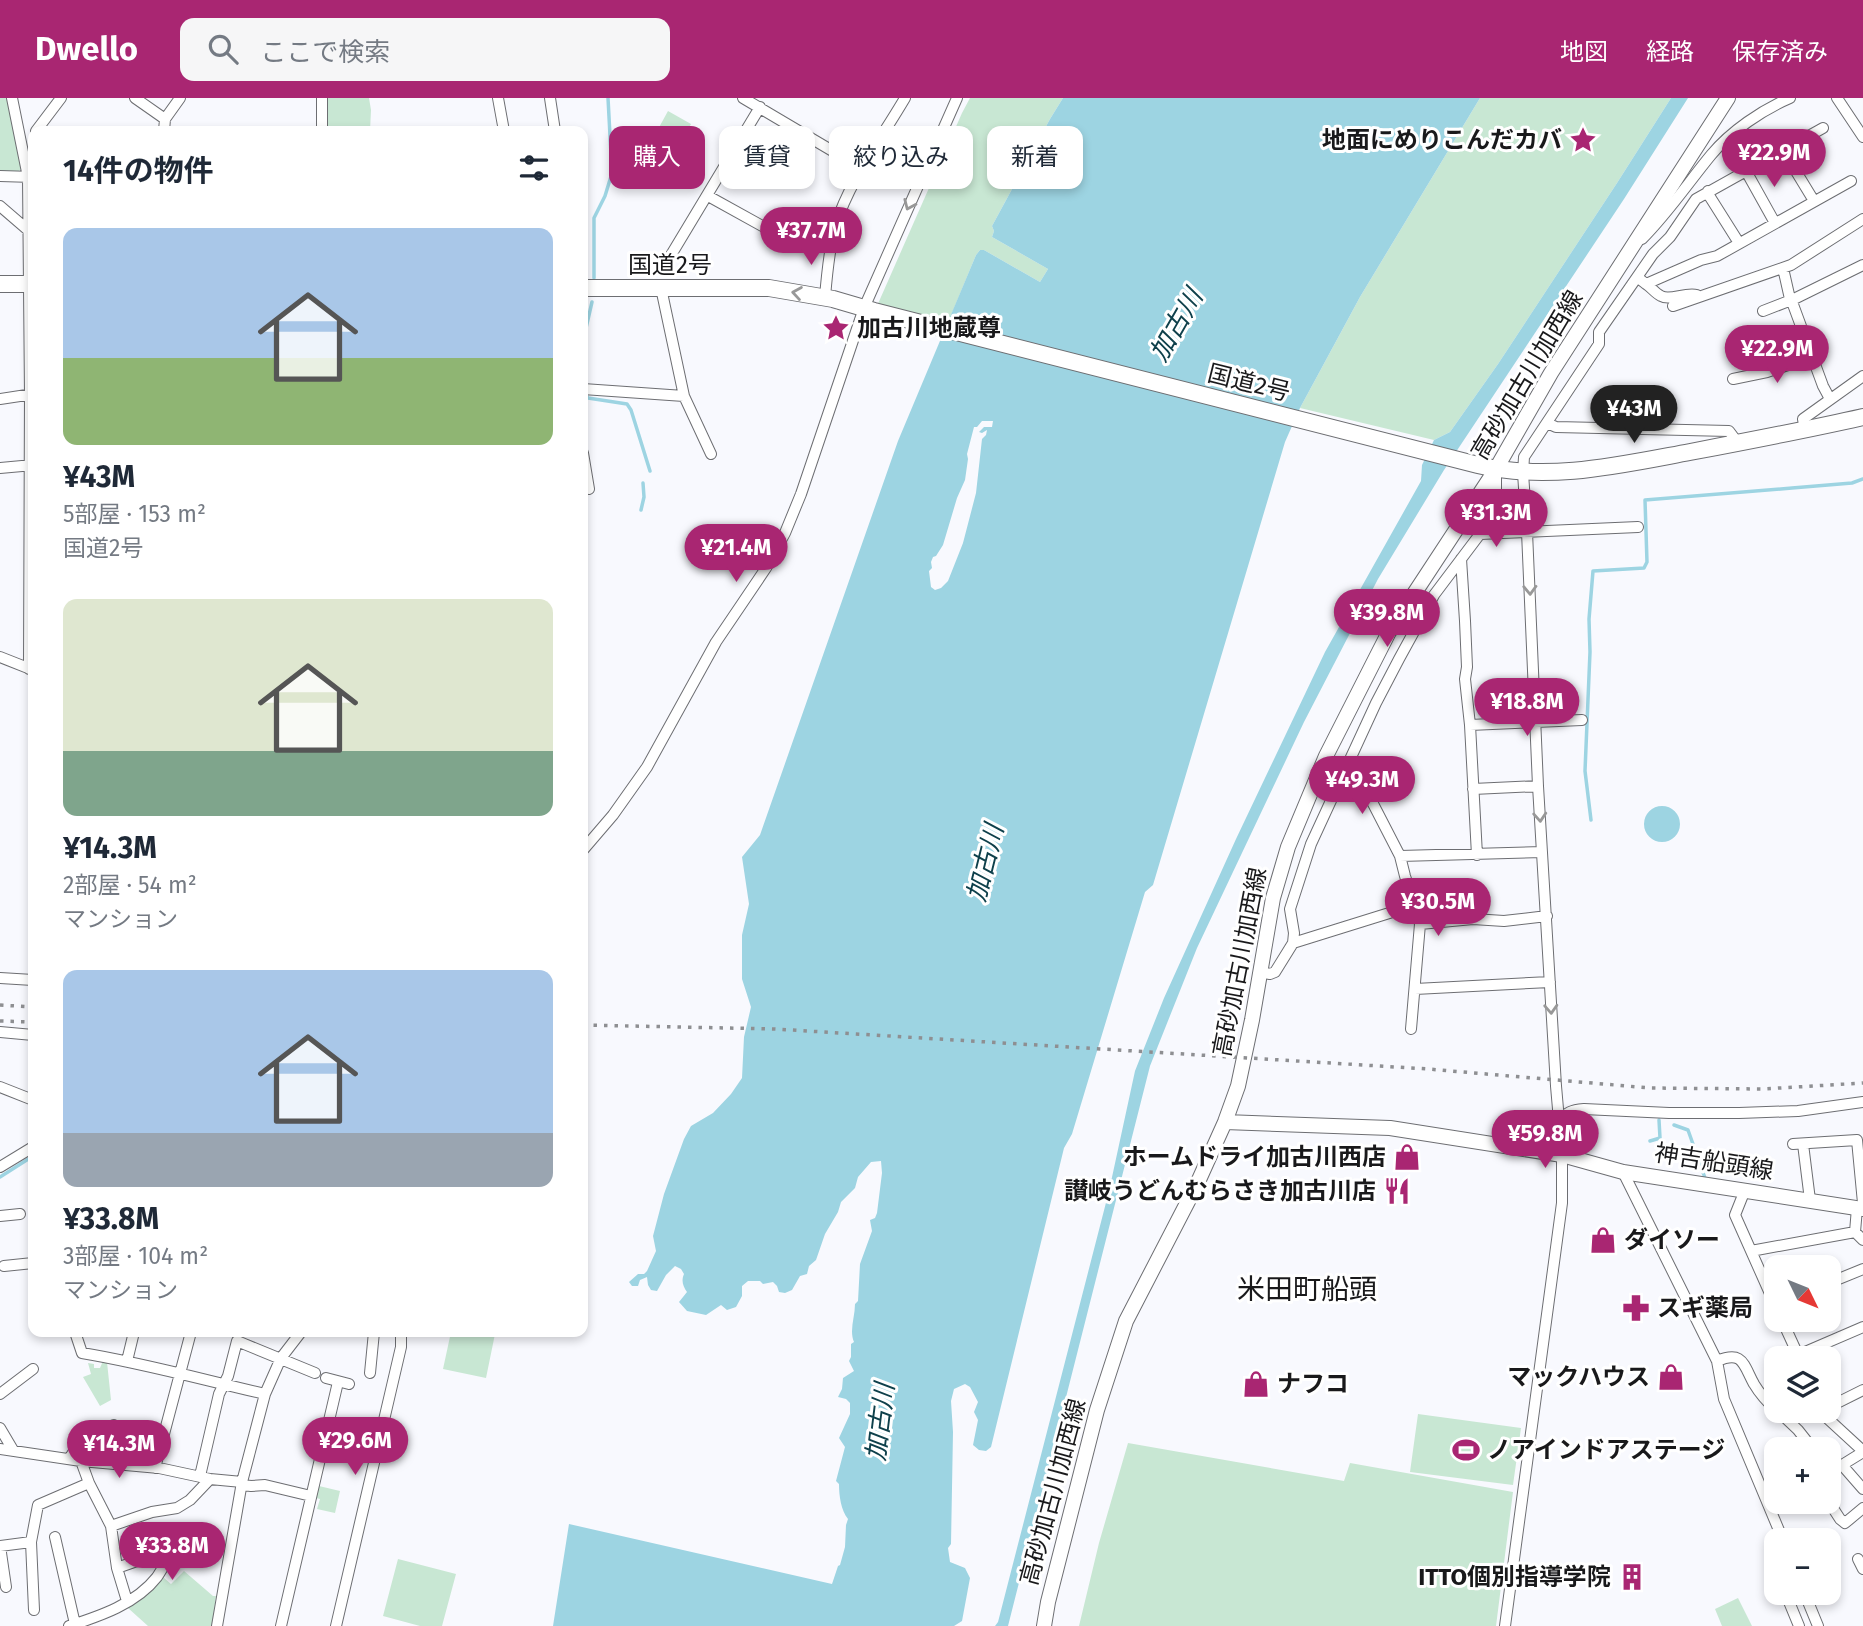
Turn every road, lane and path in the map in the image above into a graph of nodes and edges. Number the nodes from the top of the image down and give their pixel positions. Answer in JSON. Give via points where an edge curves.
{"nodes":[{"id":1,"x":12,"y":98,"type":"edge"},
{"id":2,"x":61,"y":98,"type":"edge"},
{"id":3,"x":135,"y":98,"type":"edge"},
{"id":4,"x":180,"y":98,"type":"edge"},
{"id":5,"x":322,"y":98,"type":"edge"},
{"id":6,"x":498,"y":98,"type":"edge"},
{"id":7,"x":550,"y":98,"type":"edge"},
{"id":8,"x":743,"y":98,"type":"edge"},
{"id":9,"x":905,"y":98,"type":"edge"},
{"id":10,"x":957,"y":98,"type":"edge"},
{"id":11,"x":1728,"y":98,"type":"edge"},
{"id":12,"x":1790,"y":98,"type":"edge"},
{"id":13,"x":1837,"y":98,"type":"edge"},
{"id":14,"x":760,"y":107,"type":"junction"},
{"id":15,"x":164,"y":125,"type":"edge"},
{"id":16,"x":39,"y":126,"type":"edge"},
{"id":17,"x":322,"y":126,"type":"edge"},
{"id":18,"x":503,"y":126,"type":"edge"},
{"id":19,"x":554,"y":126,"type":"edge"},
{"id":20,"x":888,"y":126,"type":"edge"},
{"id":21,"x":1823,"y":128,"type":"dead end"},
{"id":22,"x":1863,"y":137,"type":"edge"},
{"id":23,"x":28,"y":140,"type":"edge"},
{"id":24,"x":22,"y":148,"type":"junction"},
{"id":25,"x":829,"y":149,"type":"edge"},
{"id":26,"x":1783,"y":150,"type":"junction"},
{"id":27,"x":28,"y":167,"type":"edge"},
{"id":28,"x":1746,"y":171,"type":"junction"},
{"id":29,"x":0,"y":176,"type":"edge"},
{"id":30,"x":28,"y":177,"type":"edge"},
{"id":31,"x":1851,"y":181,"type":"dead end"},
{"id":32,"x":853,"y":189,"type":"edge"},
{"id":33,"x":1709,"y":191,"type":"junction"},
{"id":34,"x":708,"y":196,"type":"junction"},
{"id":35,"x":1814,"y":201,"type":"junction"},
{"id":36,"x":0,"y":206,"type":"edge"},
{"id":37,"x":1863,"y":219,"type":"edge"},
{"id":38,"x":1775,"y":223,"type":"junction"},
{"id":39,"x":28,"y":230,"type":"edge"},
{"id":40,"x":831,"y":242,"type":"junction"},
{"id":41,"x":1739,"y":243,"type":"junction"},
{"id":42,"x":1633,"y":248,"type":"junction"},
{"id":43,"x":666,"y":265,"type":"dead end"},
{"id":44,"x":1863,"y":265,"type":"edge"},
{"id":45,"x":1783,"y":268,"type":"junction"},
{"id":46,"x":1642,"y":280,"type":"junction"},
{"id":47,"x":0,"y":284,"type":"edge"},
{"id":48,"x":28,"y":284,"type":"edge"},
{"id":49,"x":588,"y":288,"type":"edge"},
{"id":50,"x":661,"y":288,"type":"junction"},
{"id":51,"x":1702,"y":296,"type":"junction"},
{"id":52,"x":825,"y":297,"type":"junction"},
{"id":53,"x":1791,"y":299,"type":"junction"},
{"id":54,"x":1673,"y":306,"type":"dead end"},
{"id":55,"x":869,"y":309,"type":"junction"},
{"id":56,"x":1763,"y":312,"type":"dead end"},
{"id":57,"x":1812,"y":357,"type":"junction"},
{"id":58,"x":1863,"y":376,"type":"edge"},
{"id":59,"x":1734,"y":379,"type":"dead end"},
{"id":60,"x":588,"y":389,"type":"edge"},
{"id":61,"x":28,"y":395,"type":"edge"},
{"id":62,"x":684,"y":396,"type":"junction"},
{"id":63,"x":0,"y":399,"type":"edge"},
{"id":64,"x":1830,"y":399,"type":"junction"},
{"id":65,"x":1863,"y":417,"type":"edge"},
{"id":66,"x":1547,"y":423,"type":"junction"},
{"id":67,"x":1805,"y":430,"type":"junction"},
{"id":68,"x":1738,"y":443,"type":"junction"},
{"id":69,"x":710,"y":454,"type":"dead end"},
{"id":70,"x":28,"y":465,"type":"edge"},
{"id":71,"x":0,"y":468,"type":"edge"},
{"id":72,"x":1496,"y":469,"type":"junction"},
{"id":73,"x":1523,"y":473,"type":"junction"},
{"id":74,"x":588,"y":483,"type":"edge"},
{"id":75,"x":589,"y":489,"type":"dead end"},
{"id":76,"x":1638,"y":527,"type":"dead end"},
{"id":77,"x":1527,"y":532,"type":"junction"},
{"id":78,"x":1480,"y":534,"type":"junction"},
{"id":79,"x":1461,"y":559,"type":"junction"},
{"id":80,"x":0,"y":657,"type":"edge"},
{"id":81,"x":28,"y":668,"type":"edge"},
{"id":82,"x":1582,"y":720,"type":"dead end"},
{"id":83,"x":1535,"y":722,"type":"junction"},
{"id":84,"x":1470,"y":725,"type":"junction"},
{"id":85,"x":1351,"y":761,"type":"junction"},
{"id":86,"x":1538,"y":786,"type":"junction"},
{"id":87,"x":1473,"y":789,"type":"junction"},
{"id":88,"x":588,"y":844,"type":"edge"},
{"id":89,"x":1542,"y":852,"type":"junction"},
{"id":90,"x":1477,"y":855,"type":"junction"},
{"id":91,"x":1400,"y":856,"type":"junction"},
{"id":92,"x":1415,"y":905,"type":"junction"},
{"id":93,"x":1547,"y":916,"type":"junction"},
{"id":94,"x":1420,"y":923,"type":"junction"},
{"id":95,"x":1293,"y":943,"type":"junction"},
{"id":96,"x":1260,"y":972,"type":"junction"},
{"id":97,"x":0,"y":978,"type":"edge"},
{"id":98,"x":28,"y":980,"type":"edge"},
{"id":99,"x":1550,"y":982,"type":"junction"},
{"id":100,"x":1415,"y":989,"type":"junction"},
{"id":101,"x":1411,"y":1029,"type":"dead end"},
{"id":102,"x":0,"y":1032,"type":"edge"},
{"id":103,"x":28,"y":1035,"type":"edge"},
{"id":104,"x":0,"y":1087,"type":"edge"},
{"id":105,"x":28,"y":1098,"type":"edge"},
{"id":106,"x":1863,"y":1102,"type":"edge"},
{"id":107,"x":1225,"y":1122,"type":"junction"},
{"id":108,"x":1559,"y":1122,"type":"junction"},
{"id":109,"x":28,"y":1150,"type":"edge"},
{"id":110,"x":1562,"y":1155,"type":"junction"},
{"id":111,"x":0,"y":1167,"type":"edge"},
{"id":112,"x":1623,"y":1172,"type":"junction"},
{"id":113,"x":1745,"y":1190,"type":"junction"},
{"id":114,"x":1810,"y":1200,"type":"junction"},
{"id":115,"x":1861,"y":1206,"type":"edge"},
{"id":116,"x":20,"y":1214,"type":"dead end"},
{"id":117,"x":0,"y":1216,"type":"edge"},
{"id":118,"x":1859,"y":1236,"type":"edge"},
{"id":119,"x":1751,"y":1251,"type":"junction"},
{"id":120,"x":28,"y":1264,"type":"edge"},
{"id":121,"x":4,"y":1266,"type":"dead end"},
{"id":122,"x":1863,"y":1269,"type":"edge"},
{"id":123,"x":1841,"y":1278,"type":"edge"},
{"id":124,"x":1764,"y":1280,"type":"edge"},
{"id":125,"x":1863,"y":1327,"type":"edge"},
{"id":126,"x":1787,"y":1332,"type":"edge"},
{"id":127,"x":77,"y":1337,"type":"edge"},
{"id":128,"x":133,"y":1337,"type":"edge"},
{"id":129,"x":190,"y":1337,"type":"edge"},
{"id":130,"x":297,"y":1337,"type":"edge"},
{"id":131,"x":374,"y":1337,"type":"edge"},
{"id":132,"x":401,"y":1337,"type":"edge"},
{"id":133,"x":281,"y":1358,"type":"junction"},
{"id":134,"x":127,"y":1361,"type":"junction"},
{"id":135,"x":1717,"y":1361,"type":"junction"},
{"id":136,"x":33,"y":1369,"type":"dead end"},
{"id":137,"x":315,"y":1373,"type":"dead end"},
{"id":138,"x":370,"y":1373,"type":"dead end"},
{"id":139,"x":180,"y":1375,"type":"junction"},
{"id":140,"x":326,"y":1378,"type":"dead end"},
{"id":141,"x":225,"y":1385,"type":"junction"},
{"id":142,"x":1863,"y":1390,"type":"edge"},
{"id":143,"x":0,"y":1394,"type":"edge"},
{"id":144,"x":265,"y":1394,"type":"junction"},
{"id":145,"x":1764,"y":1400,"type":"edge"},
{"id":146,"x":1841,"y":1402,"type":"edge"},
{"id":147,"x":1790,"y":1423,"type":"edge"},
{"id":148,"x":1832,"y":1423,"type":"edge"},
{"id":149,"x":114,"y":1425,"type":"dead end"},
{"id":150,"x":0,"y":1427,"type":"edge"},
{"id":151,"x":1804,"y":1437,"type":"edge"},
{"id":152,"x":0,"y":1449,"type":"edge"},
{"id":153,"x":13,"y":1450,"type":"junction"},
{"id":154,"x":1863,"y":1452,"type":"edge"},
{"id":155,"x":75,"y":1460,"type":"junction"},
{"id":156,"x":1842,"y":1465,"type":"joint"},
{"id":157,"x":155,"y":1468,"type":"junction"},
{"id":158,"x":205,"y":1477,"type":"junction"},
{"id":159,"x":89,"y":1483,"type":"junction"},
{"id":160,"x":242,"y":1483,"type":"junction"},
{"id":161,"x":1863,"y":1489,"type":"edge"},
{"id":162,"x":311,"y":1496,"type":"junction"},
{"id":163,"x":1863,"y":1508,"type":"edge"},
{"id":164,"x":1837,"y":1514,"type":"edge"},
{"id":165,"x":111,"y":1526,"type":"junction"},
{"id":166,"x":1778,"y":1528,"type":"edge"},
{"id":167,"x":55,"y":1537,"type":"dead end"},
{"id":168,"x":31,"y":1542,"type":"junction"},
{"id":169,"x":0,"y":1546,"type":"edge"},
{"id":170,"x":71,"y":1548,"type":"dead end"},
{"id":171,"x":58,"y":1550,"type":"junction"},
{"id":172,"x":117,"y":1568,"type":"junction"},
{"id":173,"x":6,"y":1587,"type":"dead end"},
{"id":174,"x":46,"y":1599,"type":"dead end"},
{"id":175,"x":127,"y":1601,"type":"junction"},
{"id":176,"x":1790,"y":1605,"type":"edge"},
{"id":177,"x":1809,"y":1605,"type":"edge"},
{"id":178,"x":72,"y":1625,"type":"edge"},
{"id":179,"x":216,"y":1626,"type":"edge"},
{"id":180,"x":281,"y":1626,"type":"edge"},
{"id":181,"x":335,"y":1626,"type":"edge"},
{"id":182,"x":1044,"y":1626,"type":"edge"},
{"id":183,"x":1505,"y":1626,"type":"edge"},
{"id":184,"x":1798,"y":1626,"type":"edge"},
{"id":185,"x":1818,"y":1626,"type":"edge"}],
"edges":[{"from":1,"to":24,"type":"street"},
{"from":2,"to":16,"type":"street"},
{"from":3,"to":15,"type":"street"},
{"from":4,"to":15,"type":"street"},
{"from":5,"to":17,"type":"street"},
{"from":6,"to":18,"type":"street"},
{"from":7,"to":19,"type":"street"},
{"from":8,"to":14,"type":"street"},
{"from":9,"to":20,"type":"street"},
{"from":10,"to":55,"type":"street","one_way":true},
{"from":11,"to":42,"type":"main road","name":"高砂加古川加西線"},
{"from":12,"to":42,"type":"street","via":[[1736,131]]},
{"from":13,"to":22,"type":"street"},
{"from":14,"to":25,"type":"street"},
{"from":14,"to":34,"type":"street"},
{"from":21,"to":26,"type":"street"},
{"from":23,"to":24,"type":"street"},
{"from":24,"to":27,"type":"street"},
{"from":26,"to":28,"type":"street"},
{"from":26,"to":35,"type":"street"},
{"from":28,"to":33,"type":"street"},
{"from":28,"to":38,"type":"street"},
{"from":29,"to":30,"type":"street"},
{"from":31,"to":35,"type":"street"},
{"from":32,"to":40,"type":"street"},
{"from":33,"to":41,"type":"street"},
{"from":33,"to":46,"type":"street","via":[[1696,199],[1671,237],[1653,254]]},
{"from":34,"to":40,"type":"street","via":[[773,232]]},
{"from":34,"to":43,"type":"street"},
{"from":35,"to":38,"type":"street"},
{"from":36,"to":39,"type":"street"},
{"from":37,"to":45,"type":"street"},
{"from":38,"to":41,"type":"street"},
{"from":40,"to":52,"type":"street"},
{"from":41,"to":46,"type":"street","via":[[1717,256]]},
{"from":42,"to":72,"type":"main road","name":"高砂加古川加西線","via":[[1551,373]]},
{"from":44,"to":53,"type":"street"},
{"from":45,"to":51,"type":"street"},
{"from":45,"to":53,"type":"street"},
{"from":46,"to":51,"type":"street","via":[[1667,298],[1692,293]]},
{"from":46,"to":66,"type":"street","via":[[1599,332],[1599,344]]},
{"from":47,"to":48,"type":"highway"},
{"from":49,"to":50,"type":"highway","name":"国道2号"},
{"from":52,"to":50,"type":"highway","name":"国道2号","one_way":true,"via":[[769,288]]},
{"from":50,"to":62,"type":"street"},
{"from":51,"to":54,"type":"street"},
{"from":52,"to":55,"type":"highway","name":"国道2号"},
{"from":53,"to":56,"type":"street"},
{"from":53,"to":57,"type":"street"},
{"from":55,"to":72,"type":"highway","name":"国道2号"},
{"from":55,"to":88,"type":"street","via":[[785,533],[716,642],[647,767]]},
{"from":57,"to":59,"type":"street"},
{"from":57,"to":64,"type":"street"},
{"from":58,"to":64,"type":"street"},
{"from":60,"to":62,"type":"street"},
{"from":61,"to":63,"type":"street"},
{"from":62,"to":69,"type":"street"},
{"from":64,"to":67,"type":"street","via":[[1803,418]]},
{"from":65,"to":67,"type":"highway","name":"国道2号"},
{"from":66,"to":68,"type":"street","via":[[1556,427],[1729,431]]},
{"from":66,"to":73,"type":"street","via":[[1524,457]]},
{"from":67,"to":68,"type":"highway","name":"国道2号"},
{"from":68,"to":73,"type":"highway","name":"国道2号","via":[[1594,470]]},
{"from":70,"to":71,"type":"street"},
{"from":72,"to":73,"type":"highway","name":"国道2号"},
{"from":72,"to":78,"type":"street","via":[[1496,490]]},
{"from":72,"to":96,"type":"main road","name":"高砂加古川加西線","via":[[1389,632],[1326,756],[1288,847]]},
{"from":73,"to":77,"type":"street"},
{"from":74,"to":75,"type":"street"},
{"from":76,"to":77,"type":"street"},
{"from":77,"to":78,"type":"street"},
{"from":77,"to":83,"type":"street","one_way":true},
{"from":78,"to":79,"type":"street"},
{"from":79,"to":84,"type":"street"},
{"from":79,"to":85,"type":"street","via":[[1434,595],[1399,659]]},
{"from":80,"to":81,"type":"street"},
{"from":82,"to":83,"type":"street"},
{"from":83,"to":84,"type":"street"},
{"from":83,"to":86,"type":"street"},
{"from":84,"to":87,"type":"street"},
{"from":85,"to":91,"type":"street"},
{"from":85,"to":95,"type":"street","via":[[1311,844],[1292,902]]},
{"from":86,"to":87,"type":"street"},
{"from":86,"to":89,"type":"street","one_way":true},
{"from":87,"to":90,"type":"street"},
{"from":89,"to":90,"type":"street"},
{"from":89,"to":93,"type":"street"},
{"from":90,"to":91,"type":"street"},
{"from":91,"to":92,"type":"street"},
{"from":92,"to":94,"type":"street"},
{"from":92,"to":95,"type":"street"},
{"from":93,"to":94,"type":"street"},
{"from":93,"to":99,"type":"street"},
{"from":94,"to":100,"type":"street"},
{"from":95,"to":96,"type":"street","via":[[1275,972]]},
{"from":96,"to":107,"type":"main road","name":"高砂加古川加西線","via":[[1238,1086]]},
{"from":97,"to":98,"type":"street"},
{"from":99,"to":100,"type":"street"},
{"from":99,"to":108,"type":"street","one_way":true},
{"from":100,"to":101,"type":"street"},
{"from":102,"to":103,"type":"street"},
{"from":104,"to":105,"type":"street"},
{"from":106,"to":108,"type":"street","via":[[1739,1113],[1584,1109],[1572,1110]]},
{"from":107,"to":110,"type":"main road","name":"神吉船頭線","via":[[1390,1128]]},
{"from":107,"to":182,"type":"main road","name":"高砂加古川加西線","via":[[1126,1321],[1097,1410]]},
{"from":108,"to":110,"type":"street"},
{"from":109,"to":111,"type":"street"},
{"from":110,"to":112,"type":"main road","name":"神吉船頭線"},
{"from":110,"to":183,"type":"street","via":[[1562,1203]]},
{"from":112,"to":113,"type":"main road","name":"神吉船頭線"},
{"from":112,"to":135,"type":"street"},
{"from":113,"to":114,"type":"main road","name":"神吉船頭線"},
{"from":113,"to":119,"type":"street","via":[[1735,1215]]},
{"from":114,"to":115,"type":"main road","name":"神吉船頭線"},
{"from":114,"to":115,"type":"street","via":[[1798,1144],[1857,1140]]},
{"from":115,"to":118,"type":"street"},
{"from":116,"to":117,"type":"street"},
{"from":118,"to":119,"type":"street"},
{"from":119,"to":124,"type":"street"},
{"from":120,"to":121,"type":"street"},
{"from":122,"to":123,"type":"street"},
{"from":125,"to":126,"type":"street","via":[[1798,1355]]},
{"from":127,"to":134,"type":"street","via":[[82,1353]]},
{"from":128,"to":134,"type":"street"},
{"from":129,"to":139,"type":"street"},
{"from":130,"to":133,"type":"street"},
{"from":131,"to":138,"type":"street"},
{"from":132,"to":181,"type":"street"},
{"from":133,"to":137,"type":"street"},
{"from":133,"to":141,"type":"street","via":[[237,1341]]},
{"from":133,"to":144,"type":"street"},
{"from":134,"to":139,"type":"street"},
{"from":135,"to":145,"type":"street","via":[[1737,1357]]},
{"from":135,"to":166,"type":"street","via":[[1724,1399]]},
{"from":136,"to":143,"type":"street"},
{"from":139,"to":141,"type":"street"},
{"from":139,"to":157,"type":"street"},
{"from":140,"to":162,"type":"street","via":[[343,1383]]},
{"from":141,"to":144,"type":"street"},
{"from":141,"to":158,"type":"street","via":[[219,1394]]},
{"from":142,"to":146,"type":"street"},
{"from":144,"to":160,"type":"street"},
{"from":147,"to":151,"type":"street"},
{"from":148,"to":154,"type":"street"},
{"from":149,"to":155,"type":"street","via":[[76,1448]]},
{"from":150,"to":153,"type":"street"},
{"from":152,"to":153,"type":"street"},
{"from":153,"to":155,"type":"street"},
{"from":154,"to":156,"type":"street"},
{"from":155,"to":157,"type":"street"},
{"from":155,"to":159,"type":"street"},
{"from":156,"to":161,"type":"street"},
{"from":157,"to":158,"type":"street"},
{"from":158,"to":160,"type":"street"},
{"from":158,"to":165,"type":"street","via":[[190,1500],[177,1508]]},
{"from":159,"to":165,"type":"street"},
{"from":159,"to":168,"type":"street","via":[[38,1505]]},
{"from":160,"to":162,"type":"street"},
{"from":160,"to":179,"type":"street"},
{"from":162,"to":180,"type":"street"},
{"from":163,"to":164,"type":"street","via":[[1845,1523]]},
{"from":165,"to":172,"type":"street"},
{"from":167,"to":171,"type":"street"},
{"from":168,"to":169,"type":"street"},
{"from":168,"to":174,"type":"street","via":[[34,1605]]},
{"from":169,"to":173,"type":"street"},
{"from":170,"to":171,"type":"street"},
{"from":171,"to":178,"type":"street"},
{"from":172,"to":175,"type":"street"},
{"from":172,"to":175,"type":"street","via":[[165,1551],[169,1558],[157,1577]]},
{"from":175,"to":178,"type":"street"},
{"from":176,"to":184,"type":"street"},
{"from":177,"to":185,"type":"street"}]}
